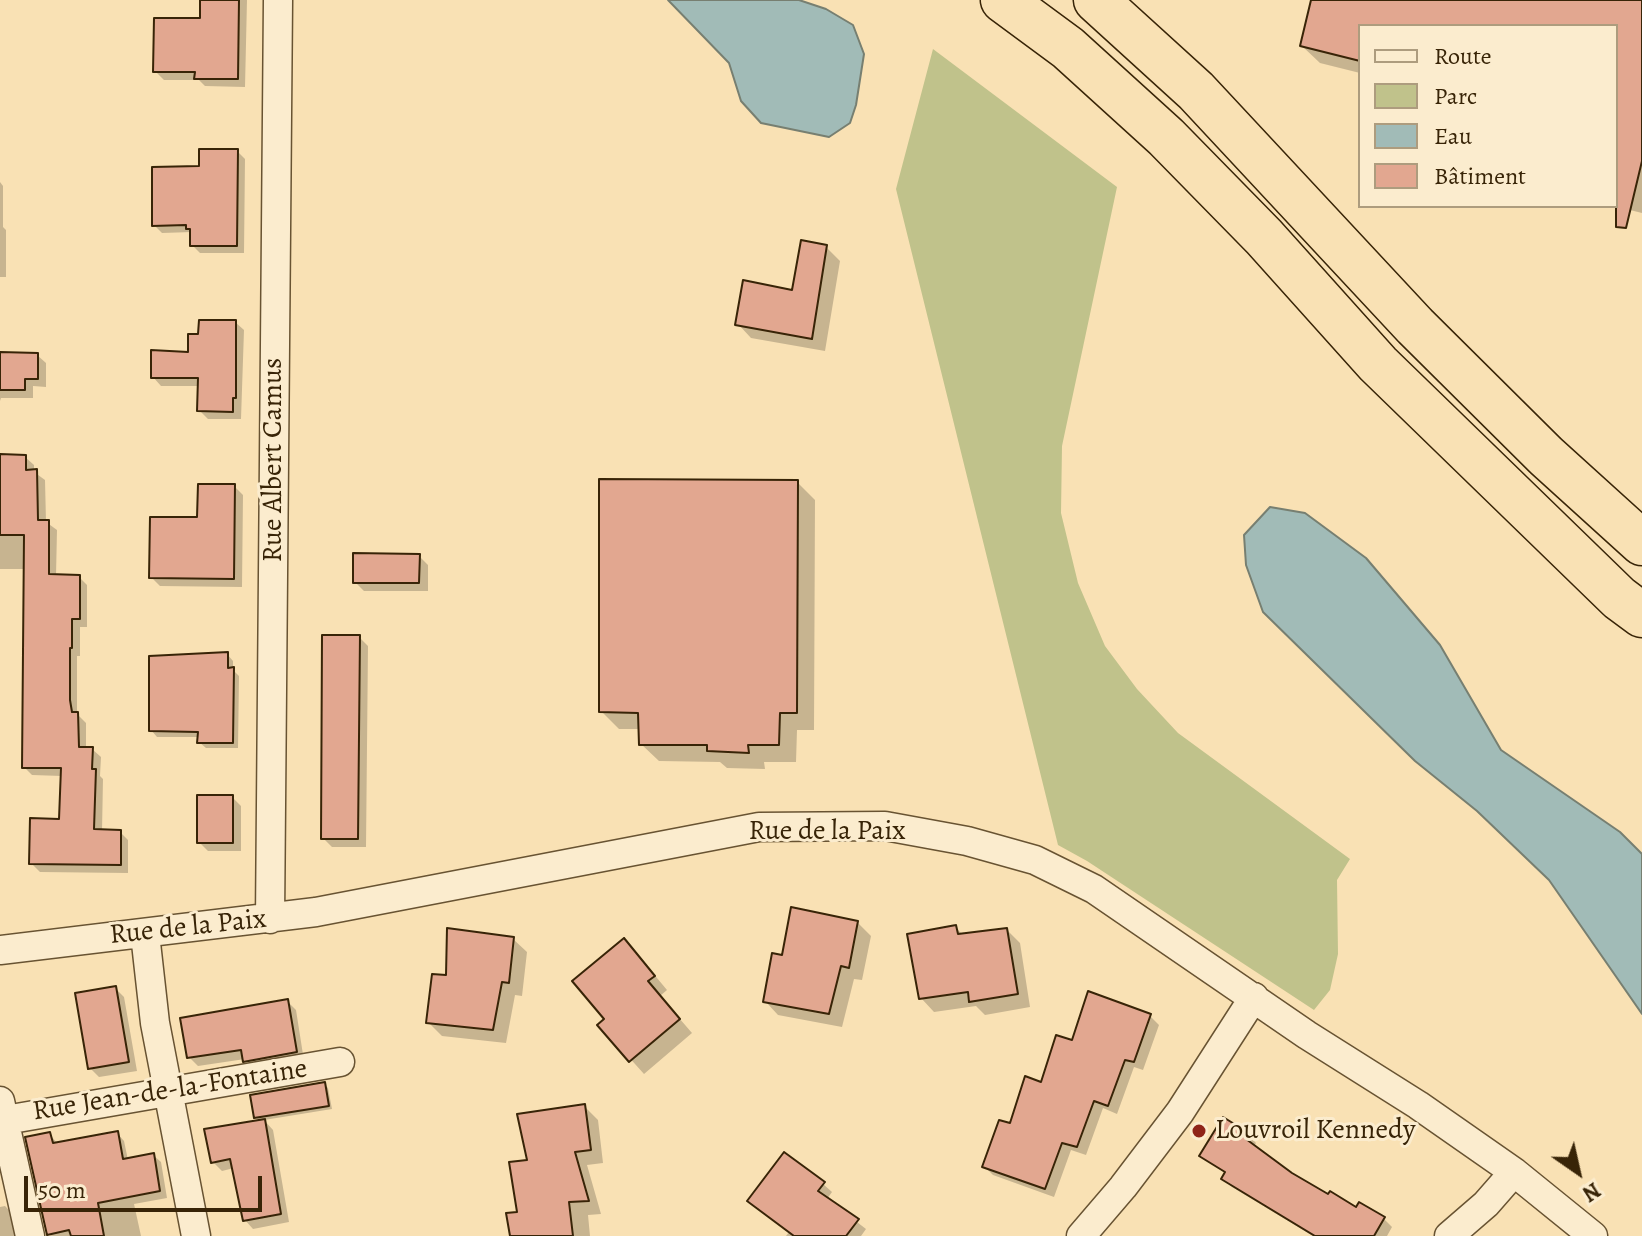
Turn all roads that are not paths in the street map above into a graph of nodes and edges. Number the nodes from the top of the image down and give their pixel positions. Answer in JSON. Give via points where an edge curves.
{"nodes":[{"id":1,"x":278,"y":0,"type":"edge"},
{"id":2,"x":1003,"y":0,"type":"edge"},
{"id":3,"x":1096,"y":0,"type":"edge"},
{"id":4,"x":1642,"y":543,"type":"edge"},
{"id":5,"x":1634,"y":611,"type":"edge"},
{"id":6,"x":270,"y":919,"type":"junction"},
{"id":7,"x":145,"y":934,"type":"junction"},
{"id":8,"x":0,"y":950,"type":"edge"},
{"id":9,"x":1254,"y":997,"type":"junction"},
{"id":10,"x":340,"y":1062,"type":"dead end"},
{"id":11,"x":167,"y":1091,"type":"junction"},
{"id":12,"x":1,"y":1113,"type":"edge"},
{"id":13,"x":1514,"y":1172,"type":"junction"},
{"id":14,"x":30,"y":1236,"type":"edge"},
{"id":15,"x":196,"y":1236,"type":"edge"},
{"id":16,"x":1081,"y":1236,"type":"edge"},
{"id":17,"x":1449,"y":1236,"type":"edge"},
{"id":18,"x":1593,"y":1236,"type":"edge"}],
"edges":[{"from":1,"to":6,"type":"street","name":"Rue Albert Camus"},
{"from":2,"to":5,"type":"highway","via":[[1068,48],[1166,137],[1378,364]]},
{"from":3,"to":4,"type":"highway","via":[[1196,91],[1415,326]]},
{"from":6,"to":7,"type":"street","name":"Rue de la Paix"},
{"from":6,"to":9,"type":"street","name":"Rue de la Paix","via":[[759,827],[885,826],[1035,860],[1094,889]]},
{"from":7,"to":8,"type":"street","name":"Rue de la Paix"},
{"from":7,"to":11,"type":"street"},
{"from":9,"to":13,"type":"street","name":"Rue de la Paix"},
{"from":9,"to":16,"type":"street","via":[[1180,1112]]},
{"from":10,"to":11,"type":"street","name":"Rue Jean-de-la-Fontaine"},
{"from":11,"to":12,"type":"street","name":"Rue Jean-de-la-Fontaine"},
{"from":11,"to":15,"type":"street"},
{"from":12,"to":14,"type":"street"},
{"from":13,"to":17,"type":"street"},
{"from":13,"to":18,"type":"street","name":"Rue de la Paix"}]}
